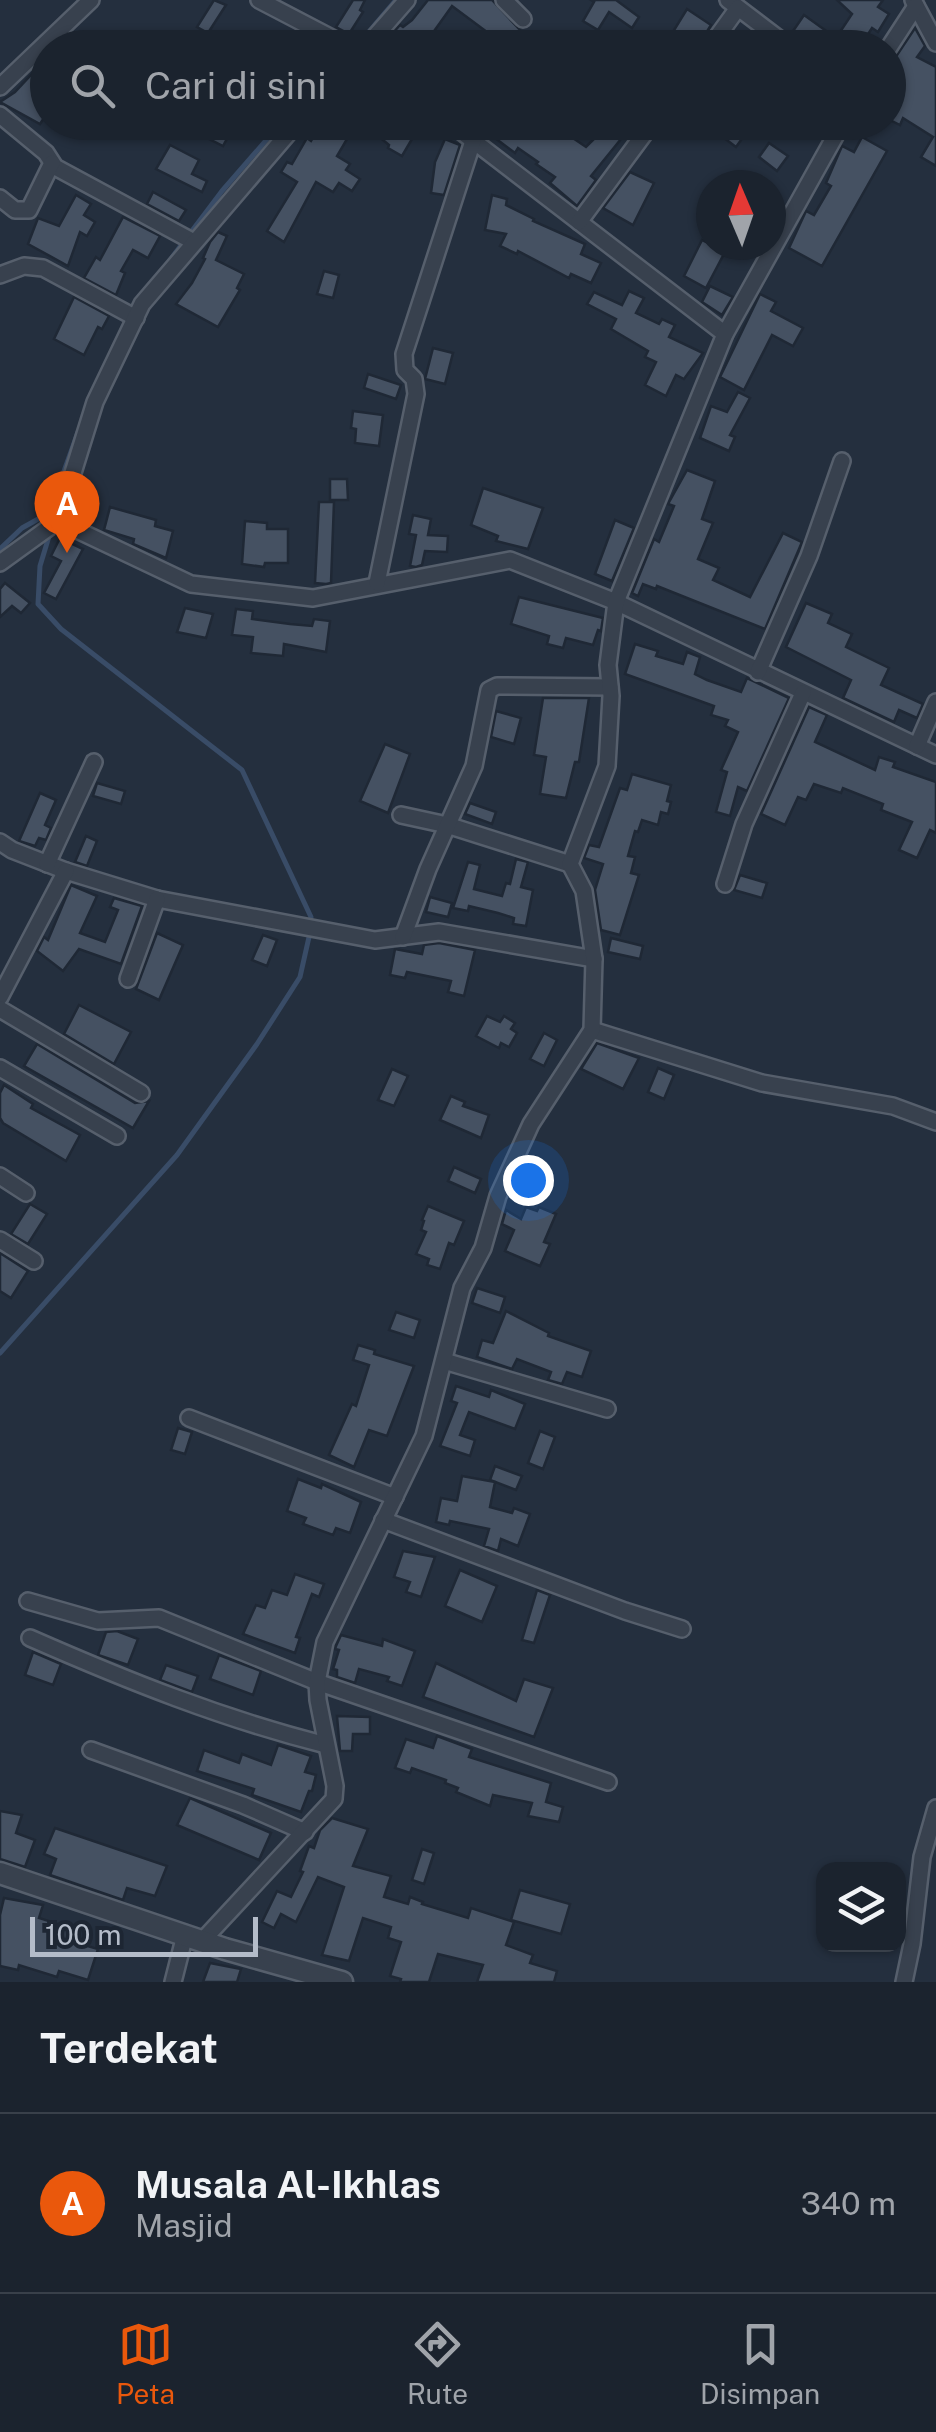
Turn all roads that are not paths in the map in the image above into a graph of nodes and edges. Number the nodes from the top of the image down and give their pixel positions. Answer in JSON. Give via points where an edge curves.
{"nodes":[{"id":1,"x":91,"y":0,"type":"edge"},
{"id":2,"x":259,"y":0,"type":"edge"},
{"id":3,"x":407,"y":0,"type":"edge"},
{"id":4,"x":504,"y":0,"type":"edge"},
{"id":5,"x":915,"y":3,"type":"edge"},
{"id":6,"x":733,"y":4,"type":"edge"},
{"id":7,"x":523,"y":19,"type":"dead end"},
{"id":8,"x":60,"y":30,"type":"edge"},
{"id":9,"x":316,"y":30,"type":"edge"},
{"id":10,"x":381,"y":30,"type":"edge"},
{"id":11,"x":719,"y":30,"type":"edge"},
{"id":12,"x":767,"y":30,"type":"edge"},
{"id":13,"x":899,"y":30,"type":"edge"},
{"id":14,"x":936,"y":44,"type":"edge"},
{"id":15,"x":30,"y":58,"type":"edge"},
{"id":16,"x":0,"y":87,"type":"edge"},
{"id":17,"x":0,"y":115,"type":"edge"},
{"id":18,"x":30,"y":139,"type":"edge"},
{"id":19,"x":31,"y":140,"type":"edge"},
{"id":20,"x":282,"y":140,"type":"edge"},
{"id":21,"x":640,"y":140,"type":"edge"},
{"id":22,"x":833,"y":140,"type":"edge"},
{"id":23,"x":473,"y":141,"type":"joint"},
{"id":24,"x":52,"y":163,"type":"junction"},
{"id":25,"x":0,"y":198,"type":"edge"},
{"id":26,"x":579,"y":222,"type":"junction"},
{"id":27,"x":194,"y":242,"type":"junction"},
{"id":28,"x":0,"y":276,"type":"edge"},
{"id":29,"x":136,"y":318,"type":"junction"},
{"id":30,"x":724,"y":334,"type":"junction"},
{"id":31,"x":842,"y":460,"type":"dead end"},
{"id":32,"x":58,"y":521,"type":"junction"},
{"id":33,"x":0,"y":563,"type":"edge"},
{"id":34,"x":376,"y":584,"type":"junction"},
{"id":35,"x":616,"y":602,"type":"junction"},
{"id":36,"x":758,"y":672,"type":"junction"},
{"id":37,"x":610,"y":687,"type":"junction"},
{"id":38,"x":803,"y":693,"type":"junction"},
{"id":39,"x":936,"y":702,"type":"edge"},
{"id":40,"x":917,"y":746,"type":"junction"},
{"id":41,"x":936,"y":755,"type":"edge"},
{"id":42,"x":94,"y":762,"type":"dead end"},
{"id":43,"x":401,"y":814,"type":"dead end"},
{"id":44,"x":447,"y":825,"type":"junction"},
{"id":45,"x":0,"y":842,"type":"edge"},
{"id":46,"x":47,"y":864,"type":"junction"},
{"id":47,"x":570,"y":864,"type":"junction"},
{"id":48,"x":66,"y":871,"type":"junction"},
{"id":49,"x":724,"y":884,"type":"dead end"},
{"id":50,"x":157,"y":899,"type":"junction"},
{"id":51,"x":403,"y":937,"type":"junction"},
{"id":52,"x":594,"y":959,"type":"junction"},
{"id":53,"x":128,"y":979,"type":"dead end"},
{"id":54,"x":0,"y":997,"type":"edge"},
{"id":55,"x":0,"y":1010,"type":"edge"},
{"id":56,"x":592,"y":1030,"type":"junction"},
{"id":57,"x":0,"y":1068,"type":"edge"},
{"id":58,"x":141,"y":1093,"type":"dead end"},
{"id":59,"x":936,"y":1122,"type":"edge"},
{"id":60,"x":117,"y":1136,"type":"dead end"},
{"id":61,"x":0,"y":1176,"type":"edge"},
{"id":62,"x":26,"y":1193,"type":"dead end"},
{"id":63,"x":0,"y":1240,"type":"edge"},
{"id":64,"x":34,"y":1261,"type":"dead end"},
{"id":65,"x":444,"y":1362,"type":"junction"},
{"id":66,"x":607,"y":1409,"type":"dead end"},
{"id":67,"x":189,"y":1418,"type":"dead end"},
{"id":68,"x":395,"y":1496,"type":"junction"},
{"id":69,"x":383,"y":1520,"type":"junction"},
{"id":70,"x":28,"y":1601,"type":"dead end"},
{"id":71,"x":682,"y":1628,"type":"dead end"},
{"id":72,"x":30,"y":1638,"type":"dead end"},
{"id":73,"x":317,"y":1682,"type":"junction"},
{"id":74,"x":326,"y":1745,"type":"junction"},
{"id":75,"x":91,"y":1750,"type":"dead end"},
{"id":76,"x":608,"y":1782,"type":"dead end"},
{"id":77,"x":936,"y":1808,"type":"edge"},
{"id":78,"x":305,"y":1832,"type":"junction"},
{"id":79,"x":0,"y":1873,"type":"edge"},
{"id":80,"x":194,"y":1938,"type":"junction"},
{"id":81,"x":173,"y":1982,"type":"edge"},
{"id":82,"x":342,"y":1982,"type":"edge"},
{"id":83,"x":904,"y":1982,"type":"edge"}],
"edges":[{"from":1,"to":8,"type":"street"},
{"from":2,"to":9,"type":"street"},
{"from":3,"to":10,"type":"street"},
{"from":4,"to":7,"type":"street"},
{"from":5,"to":13,"type":"street"},
{"from":5,"to":14,"type":"street"},
{"from":6,"to":11,"type":"street"},
{"from":6,"to":12,"type":"street"},
{"from":15,"to":16,"type":"street"},
{"from":17,"to":18,"type":"street"},
{"from":19,"to":24,"type":"street"},
{"from":20,"to":27,"type":"street"},
{"from":21,"to":26,"type":"street"},
{"from":22,"to":30,"type":"street"},
{"from":23,"to":26,"type":"street"},
{"from":23,"to":34,"type":"street","via":[[404,354],[416,394]]},
{"from":24,"to":25,"type":"street","via":[[29,210],[15,210]]},
{"from":24,"to":27,"type":"street"},
{"from":26,"to":30,"type":"street"},
{"from":27,"to":29,"type":"street"},
{"from":28,"to":29,"type":"street","via":[[24,266],[43,268]]},
{"from":29,"to":32,"type":"street","via":[[96,402]]},
{"from":30,"to":35,"type":"street"},
{"from":31,"to":36,"type":"street"},
{"from":32,"to":33,"type":"street"},
{"from":32,"to":34,"type":"street","via":[[191,584],[313,598]]},
{"from":34,"to":35,"type":"street","via":[[510,560]]},
{"from":35,"to":36,"type":"street"},
{"from":35,"to":37,"type":"street"},
{"from":36,"to":38,"type":"street"},
{"from":37,"to":44,"type":"street","via":[[489,690],[474,766]]},
{"from":37,"to":47,"type":"street","via":[[606,766]]},
{"from":38,"to":40,"type":"street"},
{"from":38,"to":49,"type":"street"},
{"from":39,"to":40,"type":"street"},
{"from":40,"to":41,"type":"street"},
{"from":42,"to":46,"type":"street"},
{"from":43,"to":44,"type":"street"},
{"from":44,"to":47,"type":"street"},
{"from":44,"to":51,"type":"street"},
{"from":45,"to":46,"type":"street"},
{"from":46,"to":48,"type":"street"},
{"from":47,"to":52,"type":"street","via":[[584,891]]},
{"from":48,"to":50,"type":"street"},
{"from":48,"to":54,"type":"street"},
{"from":50,"to":51,"type":"street","via":[[375,940]]},
{"from":50,"to":53,"type":"street"},
{"from":51,"to":52,"type":"street","via":[[439,932]]},
{"from":52,"to":56,"type":"street"},
{"from":55,"to":58,"type":"street"},
{"from":56,"to":59,"type":"street","via":[[762,1082],[894,1106]]},
{"from":56,"to":65,"type":"street","via":[[532,1124],[498,1196],[462,1288]]},
{"from":57,"to":60,"type":"street"},
{"from":61,"to":62,"type":"street"},
{"from":63,"to":64,"type":"street"},
{"from":65,"to":66,"type":"street"},
{"from":65,"to":68,"type":"street","via":[[424,1436]]},
{"from":67,"to":68,"type":"street"},
{"from":68,"to":69,"type":"street"},
{"from":69,"to":71,"type":"street"},
{"from":69,"to":73,"type":"street","via":[[325,1642]]},
{"from":70,"to":73,"type":"street","via":[[98,1621],[160,1618]]},
{"from":72,"to":74,"type":"street","via":[[172,1699]]},
{"from":73,"to":74,"type":"street"},
{"from":73,"to":76,"type":"street"},
{"from":74,"to":78,"type":"street","via":[[334,1800]]},
{"from":75,"to":78,"type":"street"},
{"from":77,"to":83,"type":"street"},
{"from":78,"to":80,"type":"street"},
{"from":79,"to":80,"type":"street"},
{"from":80,"to":81,"type":"street"},
{"from":80,"to":82,"type":"street"}]}
